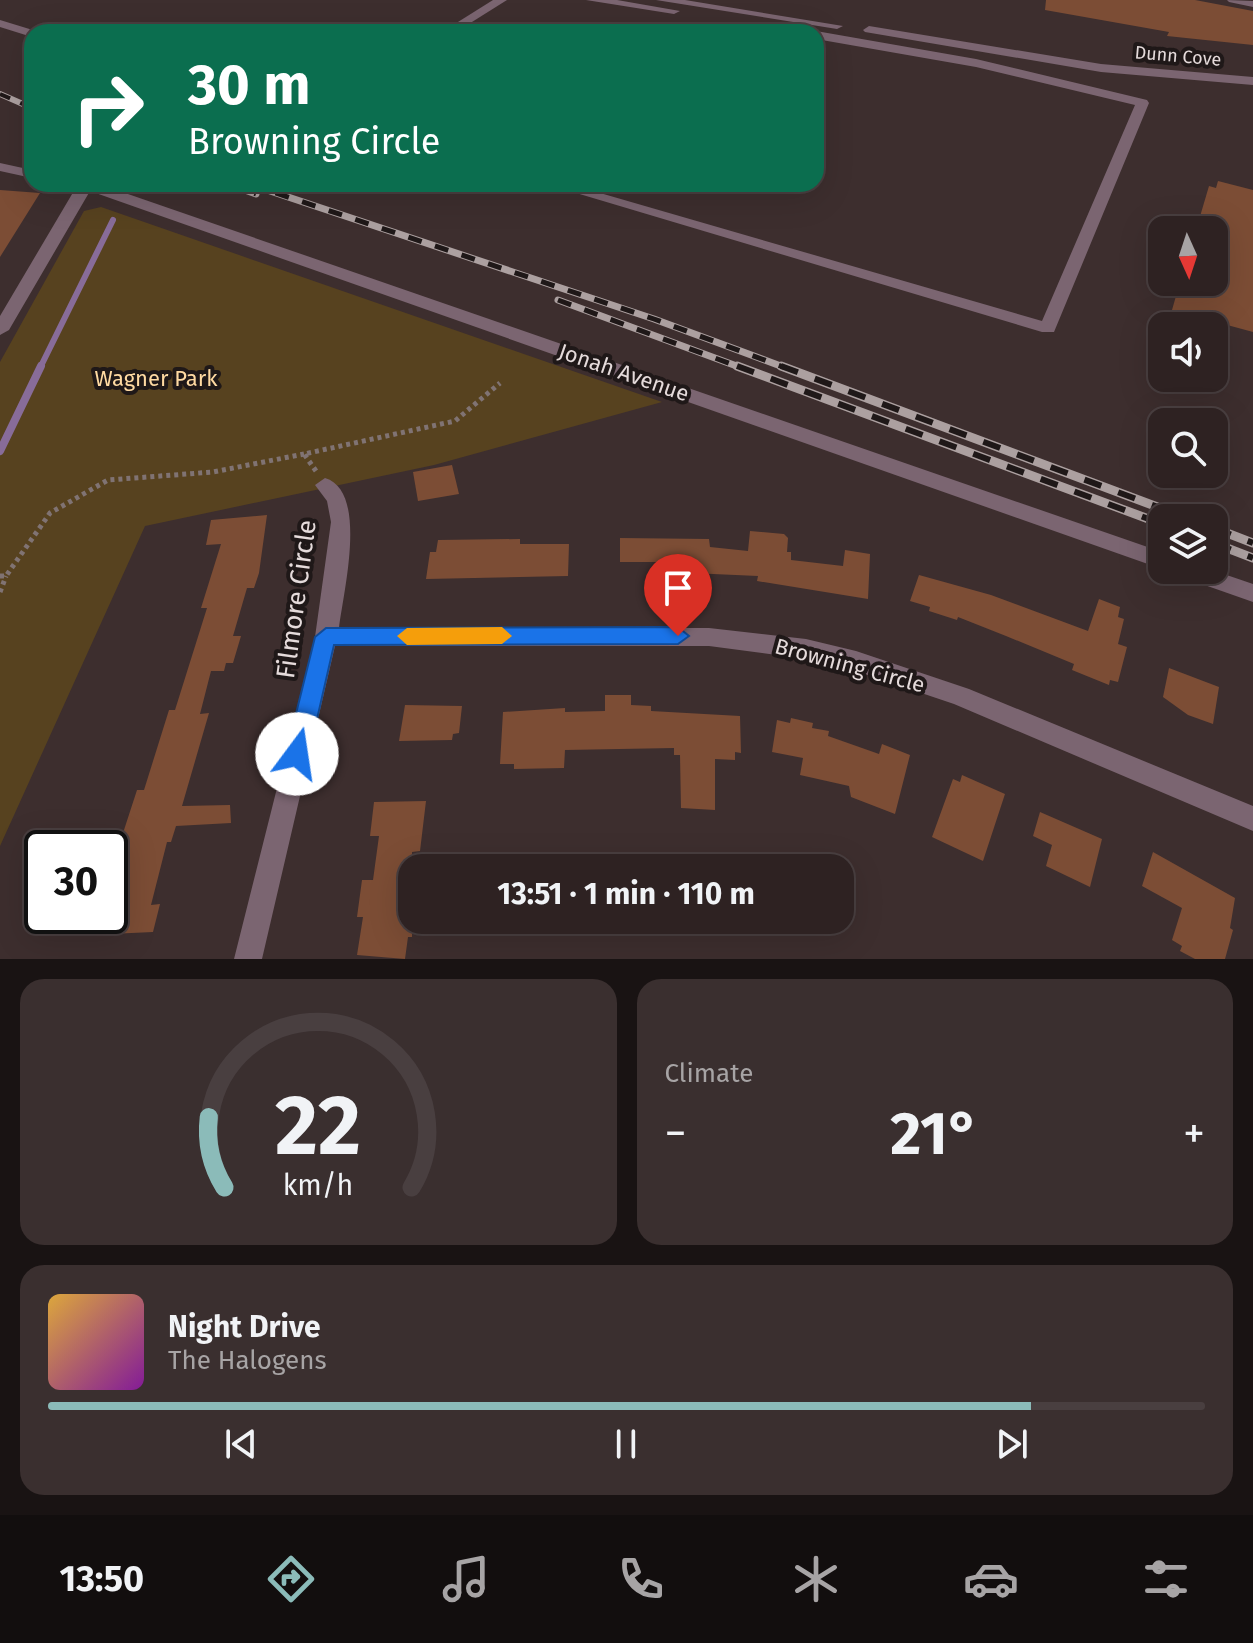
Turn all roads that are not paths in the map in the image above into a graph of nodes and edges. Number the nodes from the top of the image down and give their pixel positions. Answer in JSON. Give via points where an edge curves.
{"nodes":[{"id":1,"x":501,"y":0,"type":"edge"},
{"id":2,"x":592,"y":0,"type":"edge"},
{"id":3,"x":662,"y":0,"type":"edge"},
{"id":4,"x":1233,"y":0,"type":"edge"},
{"id":5,"x":1253,"y":4,"type":"edge"},
{"id":6,"x":0,"y":23,"type":"edge"},
{"id":7,"x":461,"y":24,"type":"edge"},
{"id":8,"x":749,"y":24,"type":"edge"},
{"id":9,"x":817,"y":24,"type":"edge"},
{"id":10,"x":824,"y":25,"type":"edge"},
{"id":11,"x":24,"y":30,"type":"edge"},
{"id":12,"x":824,"y":36,"type":"edge"},
{"id":13,"x":1253,"y":81,"type":"edge"},
{"id":14,"x":0,"y":167,"type":"edge"},
{"id":15,"x":24,"y":172,"type":"edge"},
{"id":16,"x":81,"y":192,"type":"edge"},
{"id":17,"x":109,"y":192,"type":"edge"},
{"id":18,"x":580,"y":192,"type":"edge"},
{"id":19,"x":0,"y":330,"type":"edge"},
{"id":20,"x":325,"y":485,"type":"road end"},
{"id":21,"x":1148,"y":556,"type":"edge"},
{"id":22,"x":1227,"y":584,"type":"edge"},
{"id":23,"x":1253,"y":593,"type":"edge"},
{"id":24,"x":326,"y":637,"type":"junction"},
{"id":25,"x":1253,"y":819,"type":"edge"},
{"id":26,"x":248,"y":959,"type":"edge"}],
"edges":[{"from":1,"to":7,"type":"street"},
{"from":2,"to":8,"type":"street"},
{"from":3,"to":9,"type":"street","name":"Dunn Cove"},
{"from":4,"to":5,"type":"street"},
{"from":6,"to":11,"type":"street"},
{"from":10,"to":13,"type":"street","name":"Dunn Cove","via":[[1101,68]]},
{"from":12,"to":18,"type":"street","via":[[976,63],[1142,103],[1048,328]]},
{"from":14,"to":15,"type":"street"},
{"from":16,"to":19,"type":"street"},
{"from":17,"to":21,"type":"street","name":"Jonah Avenue"},
{"from":20,"to":24,"type":"street","name":"Filmore Circle","via":[[337,499],[341,522]]},
{"from":22,"to":23,"type":"street"},
{"from":24,"to":25,"type":"street","name":"Browning Circle","via":[[648,635],[806,649],[961,696]]},
{"from":24,"to":26,"type":"street","name":"Filmore Circle"}]}
